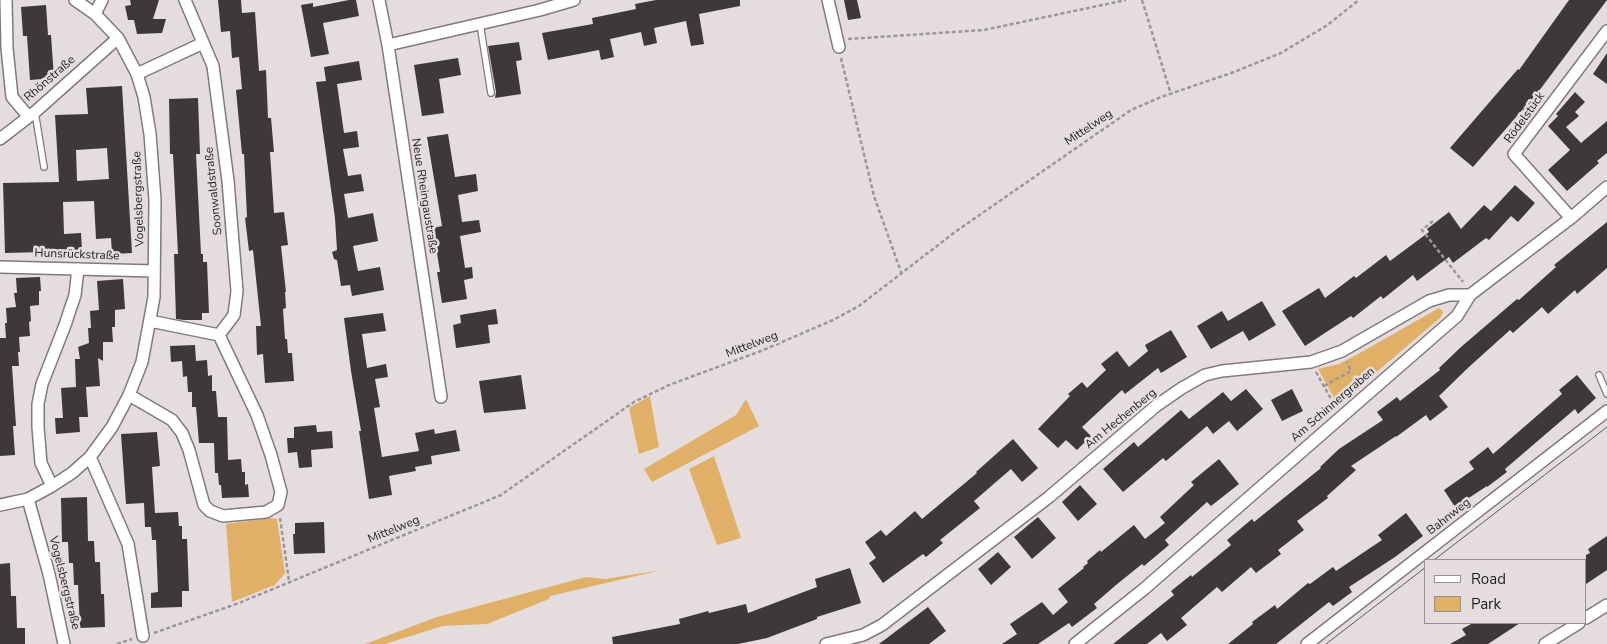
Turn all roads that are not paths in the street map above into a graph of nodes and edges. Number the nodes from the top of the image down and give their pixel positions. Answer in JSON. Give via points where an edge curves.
{"nodes":[{"id":1,"x":6,"y":0,"type":"edge"},
{"id":2,"x":75,"y":0,"type":"edge"},
{"id":3,"x":102,"y":0,"type":"edge"},
{"id":4,"x":185,"y":0,"type":"edge"},
{"id":5,"x":379,"y":0,"type":"edge"},
{"id":6,"x":574,"y":0,"type":"edge"},
{"id":7,"x":828,"y":0,"type":"edge"},
{"id":8,"x":540,"y":5,"type":"edge"},
{"id":9,"x":95,"y":14,"type":"junction"},
{"id":10,"x":480,"y":24,"type":"junction"},
{"id":11,"x":1607,"y":31,"type":"edge"},
{"id":12,"x":118,"y":38,"type":"junction"},
{"id":13,"x":203,"y":43,"type":"junction"},
{"id":14,"x":838,"y":43,"type":"road end"},
{"id":15,"x":388,"y":45,"type":"junction"},
{"id":16,"x":137,"y":74,"type":"junction"},
{"id":17,"x":491,"y":93,"type":"dead end"},
{"id":18,"x":32,"y":114,"type":"junction"},
{"id":19,"x":0,"y":139,"type":"edge"},
{"id":20,"x":44,"y":167,"type":"dead end"},
{"id":21,"x":1607,"y":187,"type":"edge"},
{"id":22,"x":1572,"y":218,"type":"junction"},
{"id":23,"x":1,"y":268,"type":"edge"},
{"id":24,"x":78,"y":269,"type":"junction"},
{"id":25,"x":154,"y":271,"type":"junction"},
{"id":26,"x":1471,"y":294,"type":"junction"},
{"id":27,"x":150,"y":321,"type":"junction"},
{"id":28,"x":219,"y":335,"type":"junction"},
{"id":29,"x":1599,"y":374,"type":"dead end"},
{"id":30,"x":1607,"y":394,"type":"edge"},
{"id":31,"x":129,"y":395,"type":"junction"},
{"id":32,"x":441,"y":397,"type":"dead end"},
{"id":33,"x":1607,"y":411,"type":"edge"},
{"id":34,"x":90,"y":457,"type":"junction"},
{"id":35,"x":52,"y":486,"type":"junction"},
{"id":36,"x":28,"y":499,"type":"junction"},
{"id":37,"x":0,"y":505,"type":"edge"},
{"id":38,"x":1607,"y":605,"type":"edge"},
{"id":39,"x":1587,"y":617,"type":"edge"},
{"id":40,"x":1577,"y":624,"type":"edge"},
{"id":41,"x":143,"y":636,"type":"road end"},
{"id":42,"x":64,"y":644,"type":"edge"},
{"id":43,"x":826,"y":644,"type":"edge"},
{"id":44,"x":1075,"y":644,"type":"edge"},
{"id":45,"x":1307,"y":644,"type":"edge"},
{"id":46,"x":1545,"y":644,"type":"edge"}],
"edges":[{"from":1,"to":18,"type":"street","via":[[12,97]]},
{"from":2,"to":9,"type":"street","name":"Vogelsbergstraße"},
{"from":3,"to":9,"type":"street"},
{"from":4,"to":13,"type":"street","name":"Soonwaldstraße"},
{"from":5,"to":15,"type":"street","name":"Neue Rheingaustraße"},
{"from":6,"to":8,"type":"street"},
{"from":7,"to":14,"type":"street"},
{"from":8,"to":10,"type":"street"},
{"from":9,"to":12,"type":"street","name":"Vogelsbergstraße"},
{"from":10,"to":15,"type":"street"},
{"from":10,"to":17,"type":"lane"},
{"from":11,"to":22,"type":"street","name":"Rödelstück","via":[[1514,154]]},
{"from":12,"to":16,"type":"street","name":"Vogelsbergstraße"},
{"from":12,"to":18,"type":"street","name":"Rhönstraße"},
{"from":13,"to":16,"type":"street"},
{"from":13,"to":28,"type":"street","name":"Soonwaldstraße","via":[[213,66],[228,181],[237,291],[234,315]]},
{"from":15,"to":32,"type":"street","name":"Neue Rheingaustraße"},
{"from":16,"to":25,"type":"street","name":"Vogelsbergstraße","via":[[150,134],[155,200]]},
{"from":18,"to":19,"type":"street","name":"Rhönstraße"},
{"from":18,"to":20,"type":"lane"},
{"from":21,"to":22,"type":"street","name":"Am Schinnergraben"},
{"from":22,"to":26,"type":"street","name":"Am Schinnergraben"},
{"from":23,"to":24,"type":"street","name":"Hunsrückstraße"},
{"from":24,"to":25,"type":"street","name":"Hunsrückstraße"},
{"from":24,"to":35,"type":"street","via":[[75,295],[42,384],[38,404],[41,463]]},
{"from":25,"to":27,"type":"street","name":"Vogelsbergstraße"},
{"from":26,"to":43,"type":"street","name":"Am Hechenberg","via":[[1449,295],[1429,301],[1342,351],[1311,362],[1222,371],[1206,375],[1182,388],[1049,497],[882,625],[863,635]]},
{"from":26,"to":44,"type":"street","name":"Am Schinnergraben","via":[[1457,316],[1144,589]]},
{"from":27,"to":28,"type":"street"},
{"from":27,"to":31,"type":"street","name":"Vogelsbergstraße","via":[[142,362]]},
{"from":28,"to":31,"type":"street","via":[[257,415],[271,455],[281,492],[278,505],[266,512],[223,516],[210,511],[204,505],[182,433],[172,420]]},
{"from":29,"to":30,"type":"lane"},
{"from":31,"to":34,"type":"street","name":"Vogelsbergstraße","via":[[112,427]]},
{"from":33,"to":45,"type":"street","name":"Bahnweg"},
{"from":34,"to":35,"type":"street","name":"Vogelsbergstraße"},
{"from":34,"to":41,"type":"street","via":[[128,544]]},
{"from":35,"to":36,"type":"street","name":"Vogelsbergstraße"},
{"from":36,"to":37,"type":"street","name":"Vogelsbergstraße"},
{"from":36,"to":42,"type":"street","name":"Vogelsbergstraße"},
{"from":38,"to":39,"type":"street"},
{"from":40,"to":46,"type":"street"}]}
